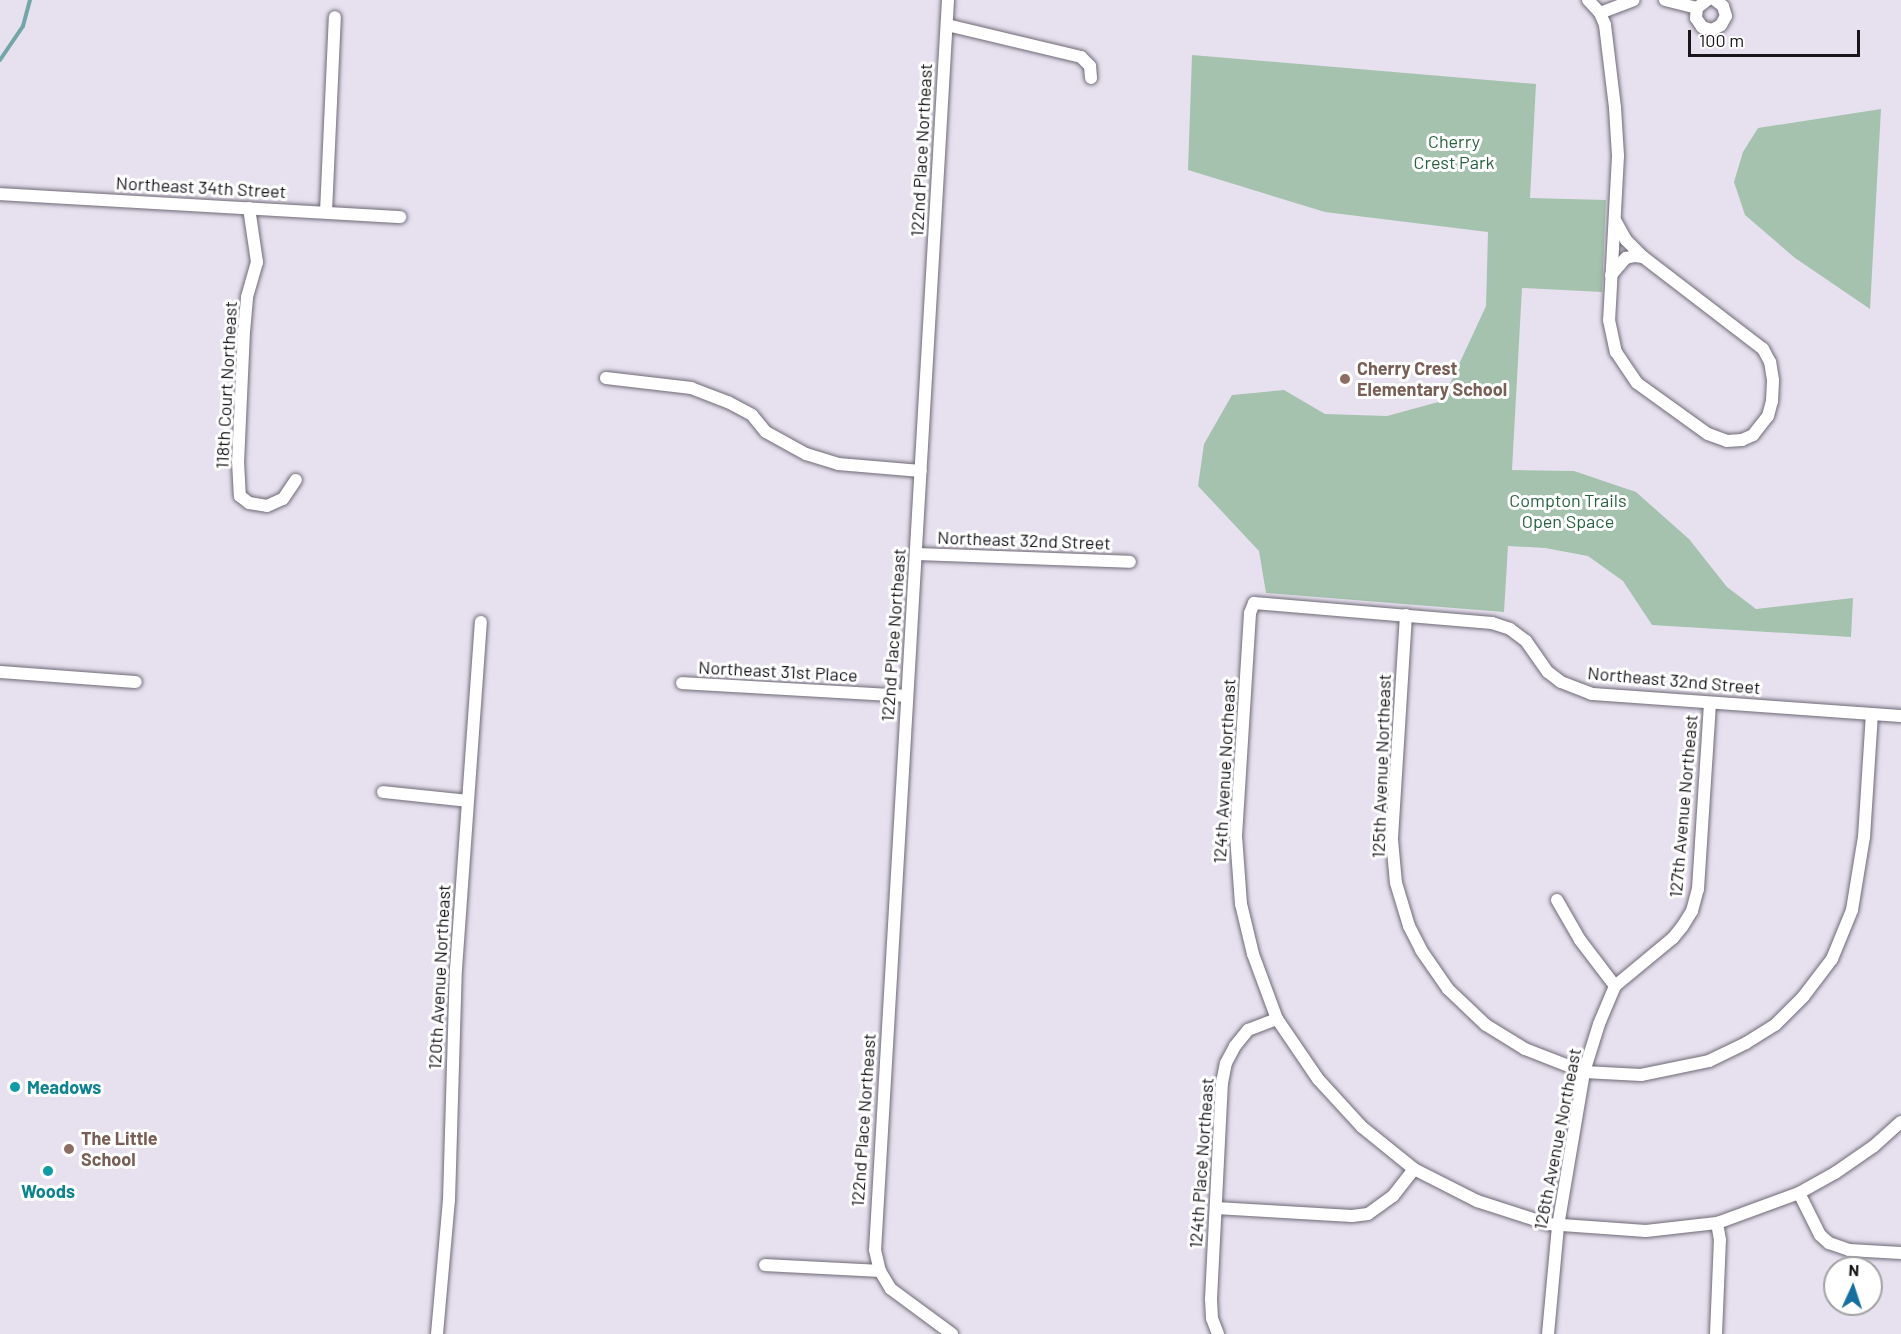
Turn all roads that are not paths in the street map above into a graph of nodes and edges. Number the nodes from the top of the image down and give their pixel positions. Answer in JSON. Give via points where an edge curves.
{"nodes":[{"id":1,"x":948,"y":0,"type":"edge"},
{"id":2,"x":1588,"y":0,"type":"edge"},
{"id":3,"x":1634,"y":0,"type":"edge"},
{"id":4,"x":1665,"y":0,"type":"edge"},
{"id":5,"x":1715,"y":0,"type":"edge"},
{"id":6,"x":1702,"y":4,"type":"edge"},
{"id":7,"x":1600,"y":13,"type":"junction"},
{"id":8,"x":335,"y":17,"type":"dead end"},
{"id":9,"x":946,"y":25,"type":"junction"},
{"id":10,"x":1091,"y":78,"type":"dead end"},
{"id":11,"x":0,"y":195,"type":"edge"},
{"id":12,"x":249,"y":208,"type":"junction"},
{"id":13,"x":326,"y":212,"type":"junction"},
{"id":14,"x":400,"y":217,"type":"dead end"},
{"id":15,"x":1616,"y":222,"type":"junction"},
{"id":16,"x":1643,"y":257,"type":"junction"},
{"id":17,"x":1611,"y":275,"type":"junction"},
{"id":18,"x":606,"y":378,"type":"dead end"},
{"id":19,"x":921,"y":471,"type":"junction"},
{"id":20,"x":296,"y":480,"type":"dead end"},
{"id":21,"x":916,"y":554,"type":"junction"},
{"id":22,"x":1130,"y":562,"type":"dead end"},
{"id":23,"x":1254,"y":603,"type":"joint"},
{"id":24,"x":1406,"y":615,"type":"junction"},
{"id":25,"x":480,"y":622,"type":"dead end"},
{"id":26,"x":0,"y":672,"type":"edge"},
{"id":27,"x":136,"y":682,"type":"dead end"},
{"id":28,"x":682,"y":683,"type":"dead end"},
{"id":29,"x":907,"y":696,"type":"junction"},
{"id":30,"x":1710,"y":703,"type":"junction"},
{"id":31,"x":1872,"y":714,"type":"junction"},
{"id":32,"x":1901,"y":717,"type":"edge"},
{"id":33,"x":383,"y":792,"type":"dead end"},
{"id":34,"x":468,"y":801,"type":"junction"},
{"id":35,"x":1557,"y":900,"type":"dead end"},
{"id":36,"x":1615,"y":986,"type":"junction"},
{"id":37,"x":1277,"y":1019,"type":"junction"},
{"id":38,"x":1584,"y":1072,"type":"junction"},
{"id":39,"x":1901,"y":1122,"type":"edge"},
{"id":40,"x":1414,"y":1169,"type":"junction"},
{"id":41,"x":1799,"y":1193,"type":"junction"},
{"id":42,"x":1216,"y":1208,"type":"junction"},
{"id":43,"x":1717,"y":1223,"type":"junction"},
{"id":44,"x":1557,"y":1226,"type":"junction"},
{"id":45,"x":1901,"y":1253,"type":"edge"},
{"id":46,"x":765,"y":1264,"type":"dead end"},
{"id":47,"x":880,"y":1271,"type":"junction"},
{"id":48,"x":437,"y":1334,"type":"edge"},
{"id":49,"x":952,"y":1334,"type":"edge"},
{"id":50,"x":1218,"y":1334,"type":"edge"},
{"id":51,"x":1548,"y":1334,"type":"edge"},
{"id":52,"x":1716,"y":1334,"type":"edge"}],
"edges":[{"from":1,"to":9,"type":"street","name":"122nd Place Northeast"},
{"from":2,"to":7,"type":"street"},
{"from":3,"to":7,"type":"street"},
{"from":4,"to":6,"type":"street"},
{"from":5,"to":6,"type":"street","via":[[1723,6],[1726,16],[1717,28],[1702,27],[1696,18]]},
{"from":7,"to":15,"type":"street","via":[[1609,46],[1615,108]]},
{"from":8,"to":13,"type":"street"},
{"from":9,"to":10,"type":"street","via":[[1081,57],[1090,66]]},
{"from":9,"to":19,"type":"street","name":"122nd Place Northeast"},
{"from":11,"to":12,"type":"street","name":"Northeast 34th Street"},
{"from":12,"to":13,"type":"street","name":"Northeast 34th Street"},
{"from":12,"to":20,"type":"street","name":"118th Court Northeast","via":[[257,262],[247,298],[244,331],[240,496],[249,504],[267,506],[283,499]]},
{"from":13,"to":14,"type":"street","name":"Northeast 34th Street"},
{"from":15,"to":16,"type":"street","via":[[1626,240]]},
{"from":15,"to":17,"type":"street"},
{"from":16,"to":17,"type":"street","via":[[1626,258]]},
{"from":16,"to":17,"type":"street","via":[[1763,349],[1770,362],[1772,401],[1768,416],[1753,435],[1727,441],[1708,434],[1637,383],[1616,352],[1611,333]]},
{"from":18,"to":19,"type":"street","via":[[691,388],[710,395],[752,415],[766,432],[806,454],[838,464]]},
{"from":19,"to":21,"type":"street","name":"122nd Place Northeast"},
{"from":21,"to":22,"type":"street","name":"Northeast 32nd Street"},
{"from":21,"to":29,"type":"street","name":"122nd Place Northeast"},
{"from":23,"to":24,"type":"street","name":"Northeast 32nd Street"},
{"from":23,"to":37,"type":"street","name":"124th Avenue Northeast","via":[[1250,614],[1238,791],[1237,867],[1253,954]]},
{"from":24,"to":30,"type":"street","name":"Northeast 32nd Street","via":[[1492,622],[1510,629],[1526,641],[1548,672],[1561,682],[1592,694]]},
{"from":24,"to":38,"type":"street","name":"125th Avenue Northeast","via":[[1392,840],[1396,883],[1409,926],[1448,989],[1486,1025],[1525,1049]]},
{"from":25,"to":34,"type":"street","name":"120th Avenue Northeast"},
{"from":26,"to":27,"type":"street"},
{"from":28,"to":29,"type":"street","name":"Northeast 31st Place"},
{"from":29,"to":47,"type":"street","name":"122nd Place Northeast","via":[[875,1214],[875,1250]]},
{"from":30,"to":31,"type":"street","name":"Northeast 32nd Street"},
{"from":30,"to":36,"type":"street","name":"127th Avenue Northeast","via":[[1698,889],[1692,910],[1673,938]]},
{"from":31,"to":32,"type":"street","name":"Northeast 32nd Street"},
{"from":31,"to":38,"type":"street","name":"125th Avenue Northeast","via":[[1860,877],[1852,910],[1832,958],[1803,997],[1775,1025],[1709,1061],[1641,1075]]},
{"from":33,"to":34,"type":"street"},
{"from":34,"to":48,"type":"street","name":"120th Avenue Northeast","via":[[456,969],[449,1200]]},
{"from":35,"to":36,"type":"street","via":[[1580,940]]},
{"from":36,"to":38,"type":"street","name":"126th Avenue Northeast"},
{"from":37,"to":40,"type":"street","name":"124th Avenue Northeast","via":[[1318,1079],[1362,1127]]},
{"from":37,"to":42,"type":"street","name":"124th Place Northeast","via":[[1248,1030],[1226,1063]]},
{"from":38,"to":44,"type":"street","name":"126th Avenue Northeast"},
{"from":39,"to":41,"type":"street","name":"124th Avenue Northeast","via":[[1845,1166]]},
{"from":40,"to":42,"type":"street","via":[[1393,1196],[1368,1214]]},
{"from":40,"to":44,"type":"street","name":"124th Avenue Northeast","via":[[1478,1201]]},
{"from":41,"to":43,"type":"street","name":"124th Avenue Northeast"},
{"from":41,"to":45,"type":"street","via":[[1820,1235],[1829,1243],[1849,1250]]},
{"from":42,"to":50,"type":"street","name":"124th Place Northeast","via":[[1211,1299]]},
{"from":43,"to":44,"type":"street","name":"124th Avenue Northeast","via":[[1646,1231]]},
{"from":43,"to":52,"type":"street","via":[[1720,1240]]},
{"from":44,"to":51,"type":"street","name":"126th Avenue Northeast"},
{"from":46,"to":47,"type":"street"},
{"from":47,"to":49,"type":"street","via":[[891,1289]]}]}
